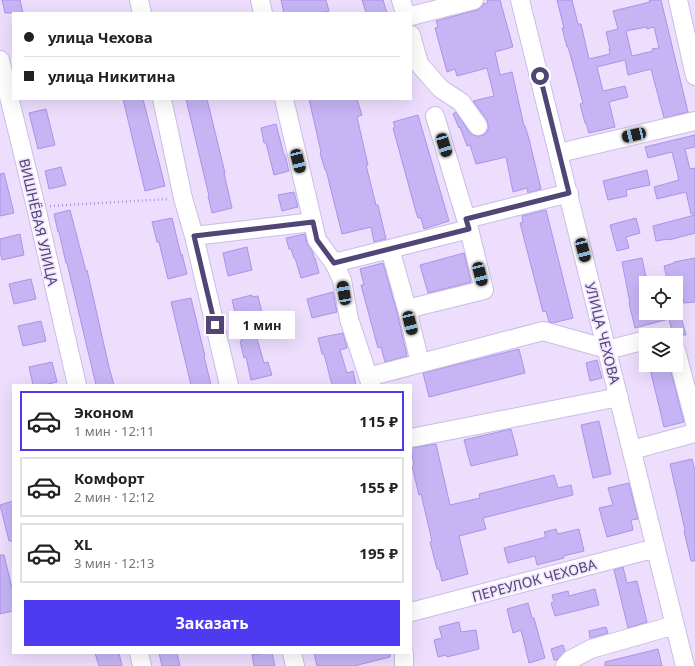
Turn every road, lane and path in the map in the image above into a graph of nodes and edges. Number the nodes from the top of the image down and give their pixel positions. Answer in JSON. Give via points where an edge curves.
{"nodes":[{"id":1,"x":139,"y":0,"type":"edge"},
{"id":2,"x":260,"y":0,"type":"edge"},
{"id":3,"x":474,"y":0,"type":"edge"},
{"id":4,"x":520,"y":0,"type":"edge"},
{"id":5,"x":678,"y":0,"type":"edge"},
{"id":6,"x":404,"y":11,"type":"edge"},
{"id":7,"x":142,"y":12,"type":"edge"},
{"id":8,"x":263,"y":12,"type":"edge"},
{"id":9,"x":412,"y":38,"type":"edge"},
{"id":10,"x":0,"y":60,"type":"edge"},
{"id":11,"x":695,"y":76,"type":"edge"},
{"id":12,"x":162,"y":100,"type":"edge"},
{"id":13,"x":284,"y":100,"type":"edge"},
{"id":14,"x":435,"y":116,"type":"dead end"},
{"id":15,"x":695,"y":121,"type":"edge"},
{"id":16,"x":478,"y":126,"type":"dead end"},
{"id":17,"x":559,"y":153,"type":"junction"},
{"id":18,"x":569,"y":193,"type":"junction"},
{"id":19,"x":183,"y":198,"type":"junction"},
{"id":20,"x":36,"y":207,"type":"junction"},
{"id":21,"x":313,"y":222,"type":"junction"},
{"id":22,"x":467,"y":224,"type":"junction"},
{"id":23,"x":194,"y":236,"type":"junction"},
{"id":24,"x":390,"y":249,"type":"junction"},
{"id":25,"x":334,"y":263,"type":"junction"},
{"id":26,"x":407,"y":309,"type":"junction"},
{"id":27,"x":639,"y":342,"type":"edge"},
{"id":28,"x":607,"y":350,"type":"junction"},
{"id":29,"x":420,"y":363,"type":"junction"},
{"id":30,"x":682,"y":372,"type":"edge"},
{"id":31,"x":370,"y":381,"type":"edge"},
{"id":32,"x":77,"y":384,"type":"edge"},
{"id":33,"x":229,"y":384,"type":"edge"},
{"id":34,"x":619,"y":397,"type":"junction"},
{"id":35,"x":695,"y":423,"type":"edge"},
{"id":36,"x":695,"y":433,"type":"edge"},
{"id":37,"x":412,"y":438,"type":"edge"},
{"id":38,"x":632,"y":450,"type":"junction"},
{"id":39,"x":656,"y":548,"type":"junction"},
{"id":40,"x":412,"y":612,"type":"edge"},
{"id":41,"x":675,"y":625,"type":"junction"},
{"id":42,"x":139,"y":654,"type":"edge"},
{"id":43,"x":292,"y":654,"type":"edge"},
{"id":44,"x":404,"y":654,"type":"edge"},
{"id":45,"x":142,"y":666,"type":"edge"},
{"id":46,"x":295,"y":666,"type":"edge"},
{"id":47,"x":404,"y":666,"type":"edge"},
{"id":48,"x":564,"y":666,"type":"edge"},
{"id":49,"x":685,"y":666,"type":"edge"}],
"edges":[{"from":1,"to":7,"type":"street"},
{"from":2,"to":8,"type":"street"},
{"from":3,"to":6,"type":"street"},
{"from":4,"to":17,"type":"street","name":"УЛИЦА ЧЕХОВА"},
{"from":5,"to":11,"type":"street"},
{"from":9,"to":16,"type":"street","via":[[420,64],[441,89],[461,102]]},
{"from":10,"to":20,"type":"street","name":"ВИШНЁВАЯ УЛИЦА"},
{"from":12,"to":19,"type":"street"},
{"from":13,"to":21,"type":"street"},
{"from":14,"to":22,"type":"street"},
{"from":15,"to":17,"type":"street"},
{"from":17,"to":18,"type":"street","name":"УЛИЦА ЧЕХОВА"},
{"from":18,"to":22,"type":"street"},
{"from":18,"to":28,"type":"street","name":"УЛИЦА ЧЕХОВА"},
{"from":19,"to":20,"type":"path"},
{"from":19,"to":23,"type":"street"},
{"from":20,"to":32,"type":"street","name":"ВИШНЁВАЯ УЛИЦА"},
{"from":21,"to":23,"type":"street"},
{"from":21,"to":25,"type":"street","via":[[317,240]]},
{"from":22,"to":24,"type":"street"},
{"from":22,"to":26,"type":"street","via":[[484,290]]},
{"from":23,"to":33,"type":"street"},
{"from":24,"to":25,"type":"street"},
{"from":24,"to":26,"type":"street"},
{"from":25,"to":31,"type":"street","via":[[342,280],[349,319]]},
{"from":26,"to":29,"type":"street"},
{"from":27,"to":28,"type":"street"},
{"from":28,"to":29,"type":"street","via":[[543,331]]},
{"from":28,"to":34,"type":"street","name":"УЛИЦА ЧЕХОВА"},
{"from":29,"to":31,"type":"street"},
{"from":30,"to":35,"type":"street"},
{"from":34,"to":37,"type":"street"},
{"from":34,"to":38,"type":"street","name":"УЛИЦА ЧЕХОВА"},
{"from":36,"to":38,"type":"street"},
{"from":38,"to":39,"type":"street","name":"УЛИЦА ЧЕХОВА"},
{"from":39,"to":40,"type":"street","name":"ПЕРЕУЛОК ЧЕХОВА"},
{"from":39,"to":41,"type":"street","name":"УЛИЦА ЧЕХОВА"},
{"from":41,"to":48,"type":"street","via":[[591,649]]},
{"from":41,"to":49,"type":"street","name":"УЛИЦА ЧЕХОВА"},
{"from":42,"to":45,"type":"street"},
{"from":43,"to":46,"type":"street"},
{"from":44,"to":47,"type":"street"}]}
